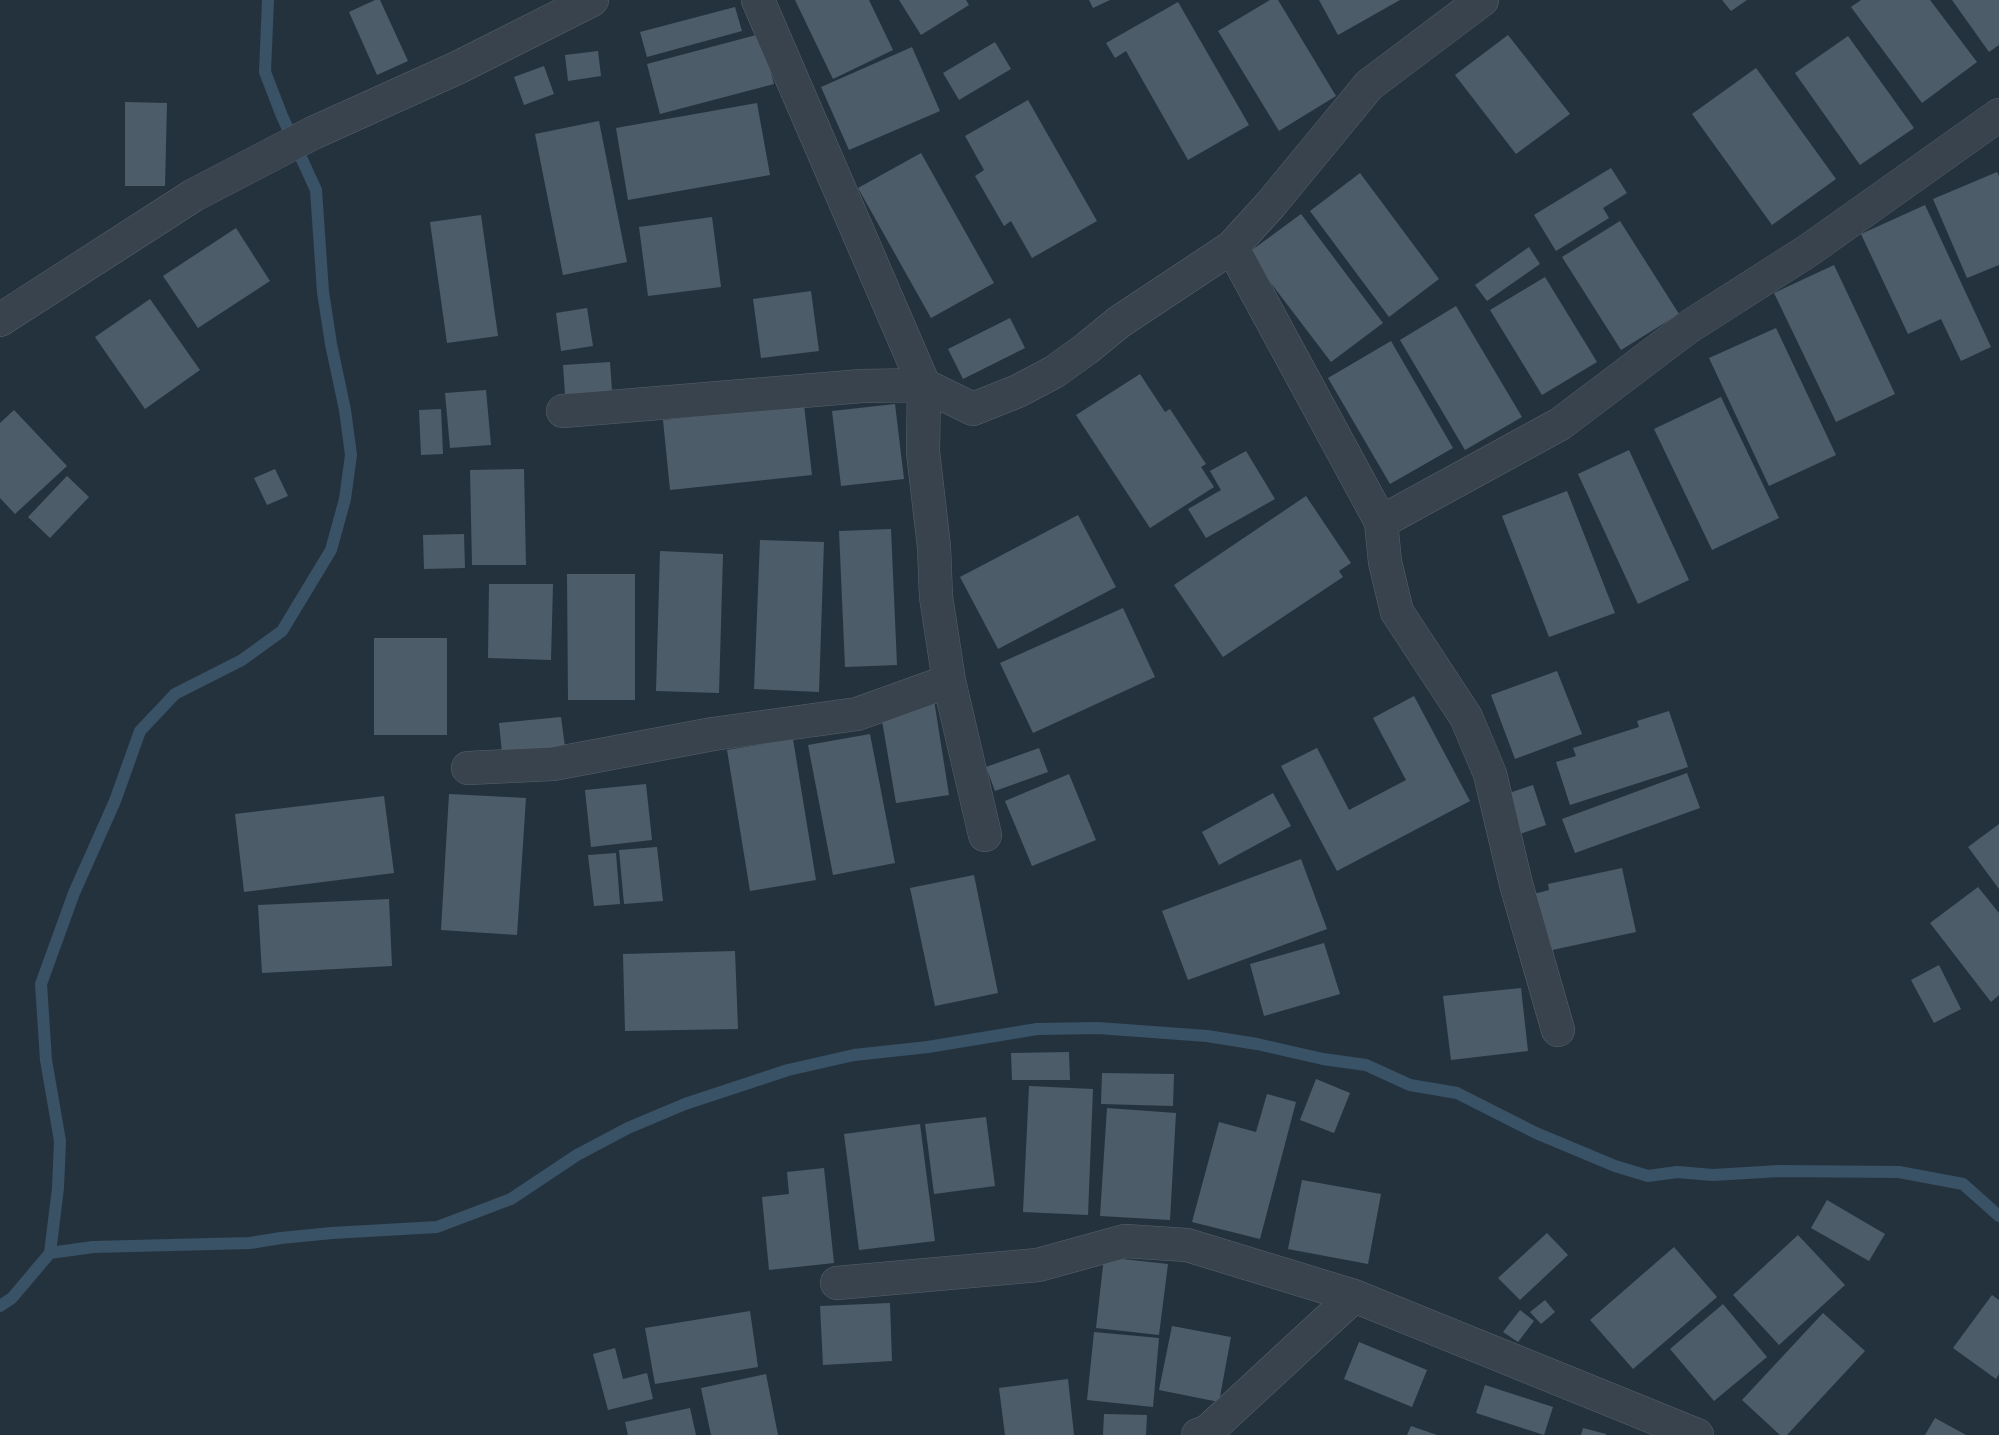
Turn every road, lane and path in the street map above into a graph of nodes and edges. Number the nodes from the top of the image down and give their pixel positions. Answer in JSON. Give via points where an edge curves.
{"nodes":[{"id":1,"x":592,"y":0,"type":"edge"},
{"id":2,"x":758,"y":0,"type":"edge"},
{"id":3,"x":1482,"y":0,"type":"edge"},
{"id":4,"x":1999,"y":115,"type":"edge"},
{"id":5,"x":1232,"y":247,"type":"junction"},
{"id":6,"x":0,"y":320,"type":"edge"},
{"id":7,"x":924,"y":385,"type":"junction"},
{"id":8,"x":563,"y":411,"type":"dead end"},
{"id":9,"x":1381,"y":522,"type":"junction"},
{"id":10,"x":949,"y":681,"type":"junction"},
{"id":11,"x":468,"y":768,"type":"dead end"},
{"id":12,"x":985,"y":835,"type":"dead end"},
{"id":13,"x":1558,"y":1030,"type":"dead end"},
{"id":14,"x":837,"y":1283,"type":"dead end"},
{"id":15,"x":1354,"y":1296,"type":"junction"},
{"id":16,"x":1198,"y":1435,"type":"edge"},
{"id":17,"x":1697,"y":1435,"type":"edge"}],
"edges":[{"from":1,"to":6,"type":"street","via":[[457,68],[313,132],[194,195]]},
{"from":2,"to":7,"type":"street"},
{"from":3,"to":5,"type":"street","via":[[1369,85]]},
{"from":4,"to":9,"type":"street","via":[[1809,250],[1688,328],[1560,424]]},
{"from":5,"to":7,"type":"street","via":[[1119,322],[1054,372],[1018,392],[973,409]]},
{"from":5,"to":9,"type":"street"},
{"from":7,"to":8,"type":"street","via":[[862,386]]},
{"from":7,"to":10,"type":"street","via":[[923,452],[936,597]]},
{"from":9,"to":13,"type":"street","via":[[1396,612],[1466,717],[1490,774],[1516,884]]},
{"from":10,"to":11,"type":"street","via":[[857,714],[713,734],[552,764]]},
{"from":10,"to":12,"type":"street"},
{"from":14,"to":15,"type":"street","via":[[1038,1265],[1125,1241],[1187,1245]]},
{"from":15,"to":16,"type":"street","via":[[1208,1431]]},
{"from":15,"to":17,"type":"street"}]}
